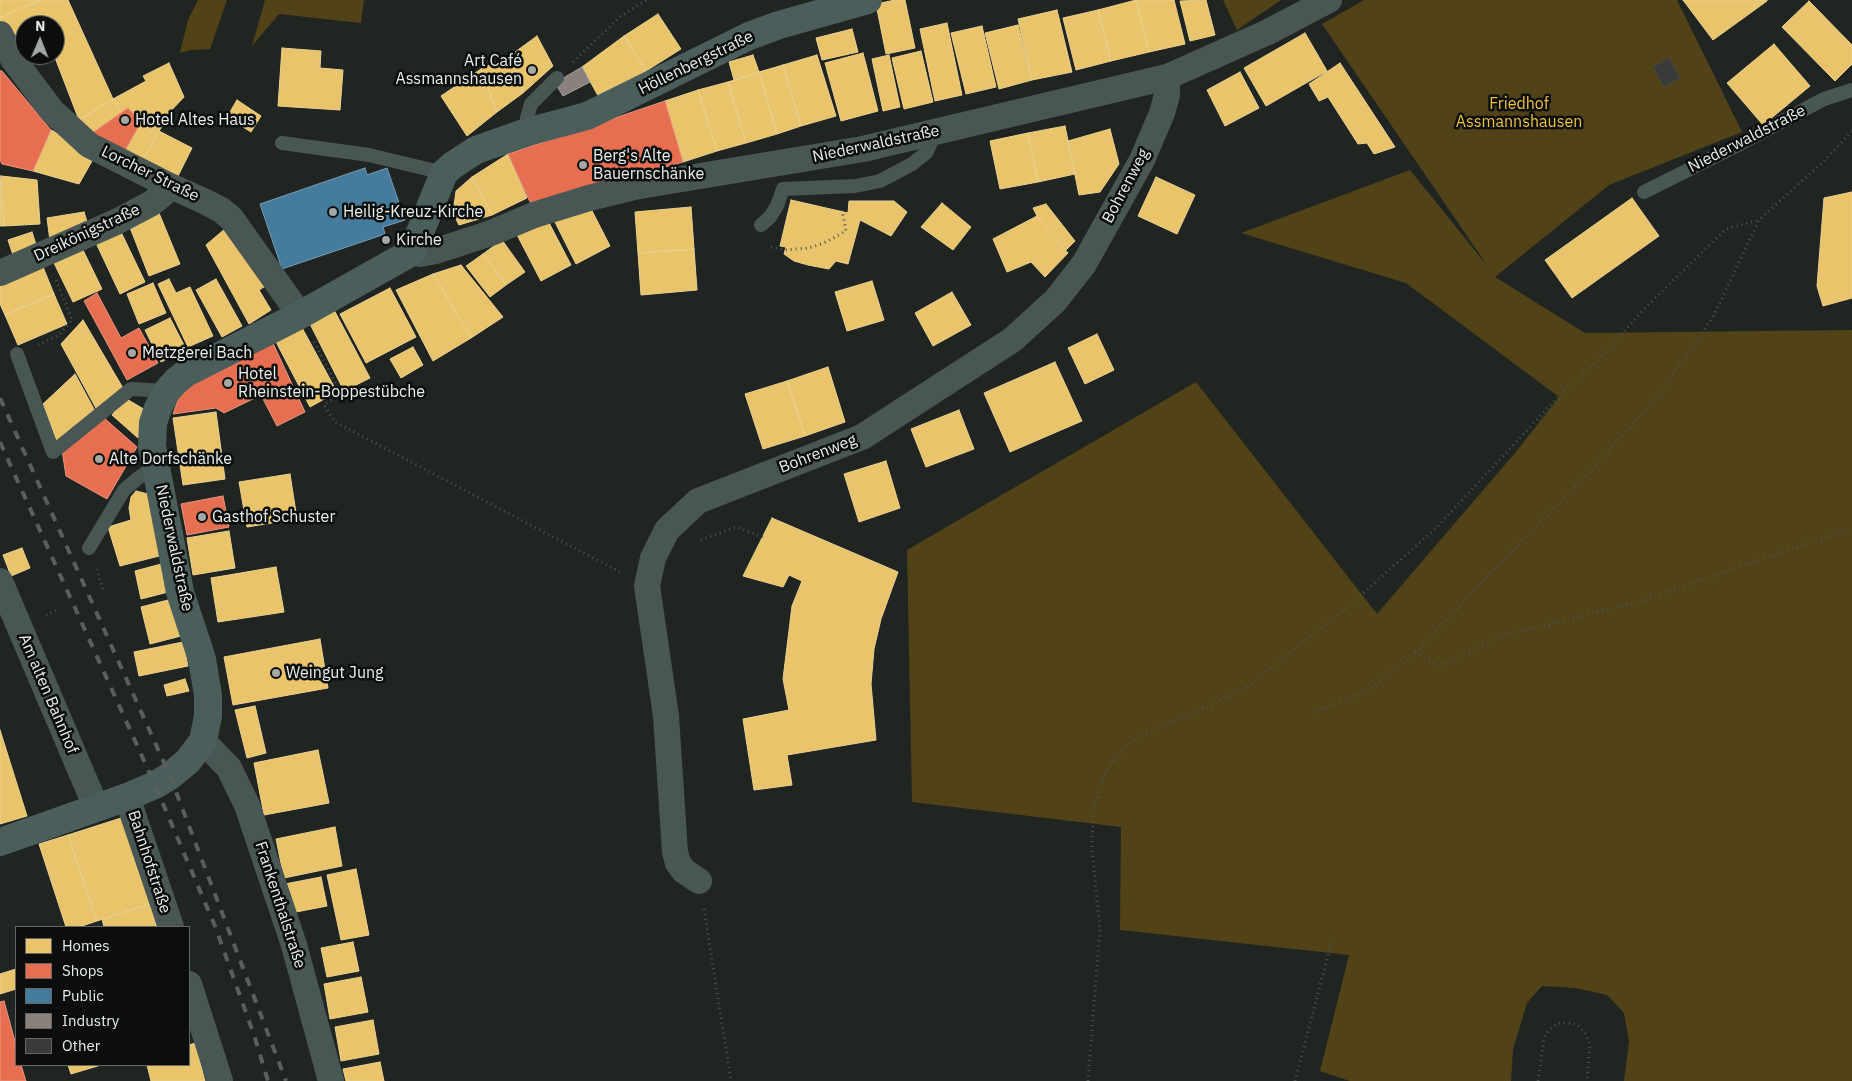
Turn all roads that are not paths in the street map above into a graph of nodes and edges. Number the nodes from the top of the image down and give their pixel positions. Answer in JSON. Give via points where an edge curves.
{"nodes":[{"id":1,"x":868,"y":0,"type":"edge"},
{"id":2,"x":1329,"y":0,"type":"edge"},
{"id":3,"x":0,"y":34,"type":"edge"},
{"id":4,"x":1167,"y":77,"type":"junction"},
{"id":5,"x":557,"y":78,"type":"road end"},
{"id":6,"x":1852,"y":90,"type":"edge"},
{"id":7,"x":527,"y":132,"type":"junction"},
{"id":8,"x":933,"y":132,"type":"junction"},
{"id":9,"x":282,"y":143,"type":"dead end"},
{"id":10,"x":444,"y":173,"type":"junction"},
{"id":11,"x":168,"y":185,"type":"junction"},
{"id":12,"x":1644,"y":192,"type":"dead end"},
{"id":13,"x":761,"y":225,"type":"dead end"},
{"id":14,"x":412,"y":252,"type":"junction"},
{"id":15,"x":0,"y":273,"type":"edge"},
{"id":16,"x":300,"y":315,"type":"junction"},
{"id":17,"x":17,"y":354,"type":"road end"},
{"id":18,"x":167,"y":390,"type":"junction"},
{"id":19,"x":156,"y":470,"type":"junction"},
{"id":20,"x":89,"y":548,"type":"dead end"},
{"id":21,"x":2,"y":593,"type":"edge"},
{"id":22,"x":203,"y":740,"type":"junction"},
{"id":23,"x":127,"y":797,"type":"junction"},
{"id":24,"x":96,"y":807,"type":"junction"},
{"id":25,"x":0,"y":842,"type":"edge"},
{"id":26,"x":699,"y":881,"type":"road end"},
{"id":27,"x":168,"y":920,"type":"edge"},
{"id":28,"x":190,"y":987,"type":"edge"},
{"id":29,"x":220,"y":1081,"type":"edge"},
{"id":30,"x":331,"y":1081,"type":"edge"}],
"edges":[{"from":1,"to":7,"type":"main road","name":"Höllenbergstraße","via":[[749,36],[586,116]]},
{"from":2,"to":4,"type":"street","name":"Niederwaldstraße","via":[[1268,32]]},
{"from":3,"to":11,"type":"street","name":"Lorcher Straße","via":[[13,59],[52,112],[89,145]]},
{"from":4,"to":8,"type":"street","name":"Niederwaldstraße"},
{"from":4,"to":26,"type":"street","name":"Bohrenweg","via":[[1162,113],[1142,160],[1084,264],[1055,301],[1012,340],[862,437],[698,501],[668,530],[653,558],[647,586],[666,716],[675,852],[684,871]]},
{"from":5,"to":7,"type":"lane","via":[[531,104]]},
{"from":6,"to":12,"type":"lane","name":"Niederwaldstraße","via":[[1824,99]]},
{"from":7,"to":10,"type":"main road","name":"Höllenbergstraße","via":[[476,150]]},
{"from":8,"to":13,"type":"lane","via":[[927,152],[880,181],[855,186],[783,189],[777,206]]},
{"from":8,"to":14,"type":"street","name":"Niederwaldstraße","via":[[863,149],[634,187],[534,215],[436,251]]},
{"from":9,"to":10,"type":"lane","via":[[369,155]]},
{"from":10,"to":14,"type":"main road","name":"Höllenbergstraße"},
{"from":11,"to":15,"type":"street","name":"Dreikönigstraße","via":[[152,203]]},
{"from":11,"to":16,"type":"street","name":"Lorcher Straße","via":[[206,202],[230,218]]},
{"from":14,"to":16,"type":"main road"},
{"from":16,"to":18,"type":"main road","name":"Niederwaldstraße","via":[[186,373]]},
{"from":17,"to":18,"type":"lane","via":[[53,452],[131,389]]},
{"from":18,"to":19,"type":"main road","name":"Niederwaldstraße","via":[[153,423]]},
{"from":19,"to":20,"type":"lane","via":[[147,472],[124,490]]},
{"from":19,"to":22,"type":"main road","name":"Niederwaldstraße","via":[[180,592],[202,659],[208,695]]},
{"from":21,"to":24,"type":"street","name":"Am alten Bahnhof"},
{"from":22,"to":23,"type":"main road","via":[[188,761],[170,776]]},
{"from":22,"to":30,"type":"street","name":"Frankenthalstraße","via":[[229,768],[247,805],[294,945]]},
{"from":23,"to":24,"type":"main road"},
{"from":23,"to":27,"type":"street","name":"Bahnhofstraße"},
{"from":24,"to":25,"type":"main road"},
{"from":28,"to":29,"type":"street"}]}
